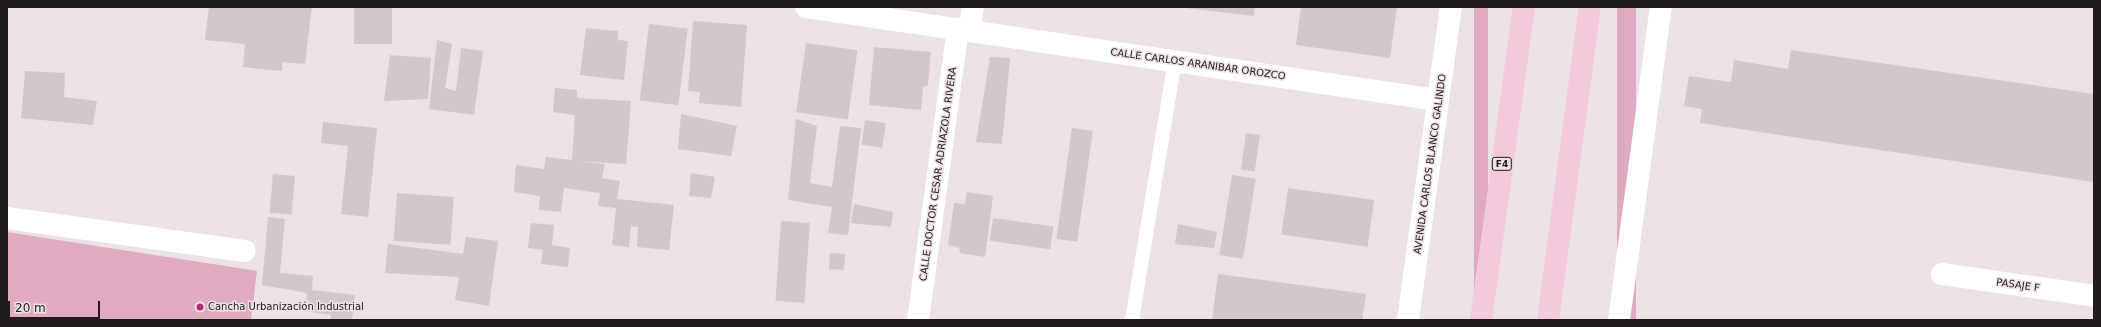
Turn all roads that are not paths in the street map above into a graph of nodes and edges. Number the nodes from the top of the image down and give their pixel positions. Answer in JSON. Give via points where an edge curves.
{"nodes":[{"id":1,"x":806,"y":7,"type":"edge"},
{"id":2,"x":973,"y":7,"type":"edge"},
{"id":3,"x":1451,"y":7,"type":"edge"},
{"id":4,"x":1524,"y":7,"type":"edge"},
{"id":5,"x":1590,"y":7,"type":"edge"},
{"id":6,"x":1661,"y":7,"type":"edge"},
{"id":7,"x":964,"y":30,"type":"junction"},
{"id":8,"x":1175,"y":61,"type":"junction"},
{"id":9,"x":1438,"y":100,"type":"junction"},
{"id":10,"x":7,"y":218,"type":"edge"},
{"id":11,"x":245,"y":251,"type":"dead end"},
{"id":12,"x":1942,"y":274,"type":"dead end"},
{"id":13,"x":2094,"y":296,"type":"edge"},
{"id":14,"x":918,"y":320,"type":"edge"},
{"id":15,"x":1132,"y":320,"type":"edge"},
{"id":16,"x":1408,"y":320,"type":"edge"},
{"id":17,"x":1481,"y":320,"type":"edge"},
{"id":18,"x":1548,"y":320,"type":"edge"},
{"id":19,"x":1619,"y":320,"type":"edge"}],
"edges":[{"from":1,"to":7,"type":"street","name":"CALLE CARLOS ARANIBAR OROZCO"},
{"from":2,"to":7,"type":"street","name":"CALLE DOCTOR CESAR ADRIAZOLA RIVERA"},
{"from":3,"to":9,"type":"street","name":"AVENIDA CARLOS BLANCO GALINDO"},
{"from":4,"to":17,"type":"highway","number":"F4"},
{"from":5,"to":18,"type":"highway"},
{"from":6,"to":19,"type":"street"},
{"from":7,"to":8,"type":"street","name":"CALLE CARLOS ARANIBAR OROZCO"},
{"from":7,"to":14,"type":"street","name":"CALLE DOCTOR CESAR ADRIAZOLA RIVERA"},
{"from":8,"to":9,"type":"street","name":"CALLE CARLOS ARANIBAR OROZCO"},
{"from":8,"to":15,"type":"lane"},
{"from":9,"to":16,"type":"street","name":"AVENIDA CARLOS BLANCO GALINDO"},
{"from":10,"to":11,"type":"street"},
{"from":12,"to":13,"type":"street","name":"PASAJE F"}]}
